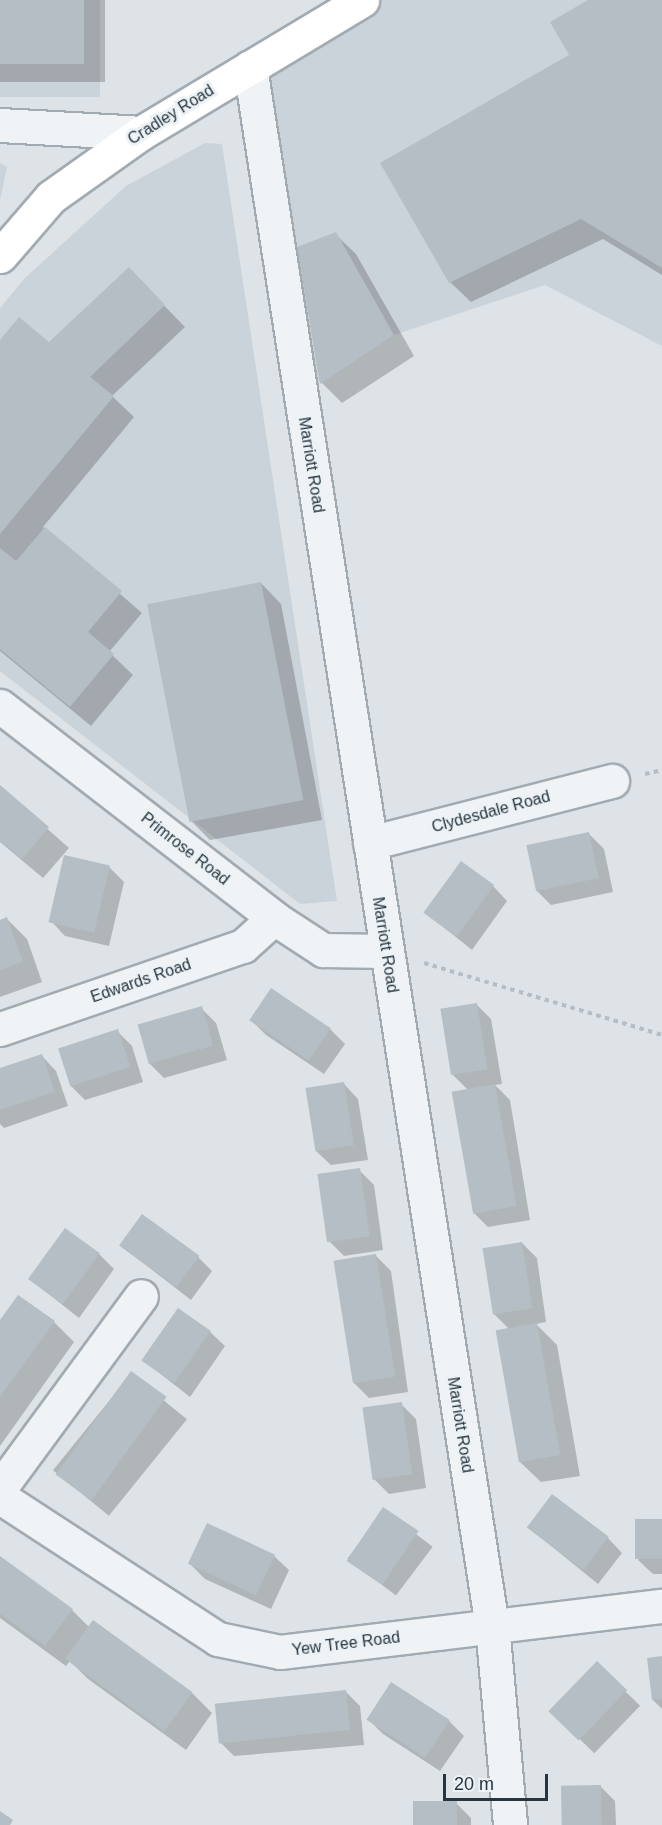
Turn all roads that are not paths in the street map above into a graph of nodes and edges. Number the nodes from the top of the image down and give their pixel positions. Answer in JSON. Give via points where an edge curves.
{"nodes":[{"id":1,"x":362,"y":0,"type":"edge"},
{"id":2,"x":250,"y":67,"type":"junction"},
{"id":3,"x":0,"y":125,"type":"edge"},
{"id":4,"x":141,"y":133,"type":"junction"},
{"id":5,"x":0,"y":256,"type":"edge"},
{"id":6,"x":0,"y":706,"type":"edge"},
{"id":7,"x":612,"y":781,"type":"dead end"},
{"id":8,"x":370,"y":843,"type":"junction"},
{"id":9,"x":274,"y":918,"type":"junction"},
{"id":10,"x":386,"y":951,"type":"junction"},
{"id":11,"x":0,"y":1029,"type":"edge"},
{"id":12,"x":141,"y":1296,"type":"dead end"},
{"id":13,"x":0,"y":1488,"type":"edge"},
{"id":14,"x":0,"y":1497,"type":"edge"},
{"id":15,"x":662,"y":1606,"type":"edge"},
{"id":16,"x":492,"y":1626,"type":"junction"},
{"id":17,"x":510,"y":1825,"type":"edge"}],
"edges":[{"from":1,"to":2,"type":"main road","name":"Cradley Road"},
{"from":2,"to":4,"type":"main road","name":"Cradley Road"},
{"from":2,"to":8,"type":"street","name":"Marriott Road"},
{"from":3,"to":4,"type":"street"},
{"from":4,"to":5,"type":"main road","name":"Cradley Road","via":[[51,197]]},
{"from":6,"to":9,"type":"street","name":"Primrose Road"},
{"from":7,"to":8,"type":"street","name":"Clydesdale Road"},
{"from":8,"to":10,"type":"street","name":"Marriott Road"},
{"from":9,"to":10,"type":"street","name":"Primrose Road","via":[[323,950]]},
{"from":9,"to":11,"type":"street","name":"Edwards Road","via":[[243,946]]},
{"from":10,"to":16,"type":"street","name":"Marriott Road"},
{"from":12,"to":13,"type":"street"},
{"from":14,"to":16,"type":"street","name":"Yew Tree Road","via":[[218,1639],[280,1652]]},
{"from":15,"to":16,"type":"street","name":"Yew Tree Road"},
{"from":16,"to":17,"type":"street","name":"Marriott Road"}]}
